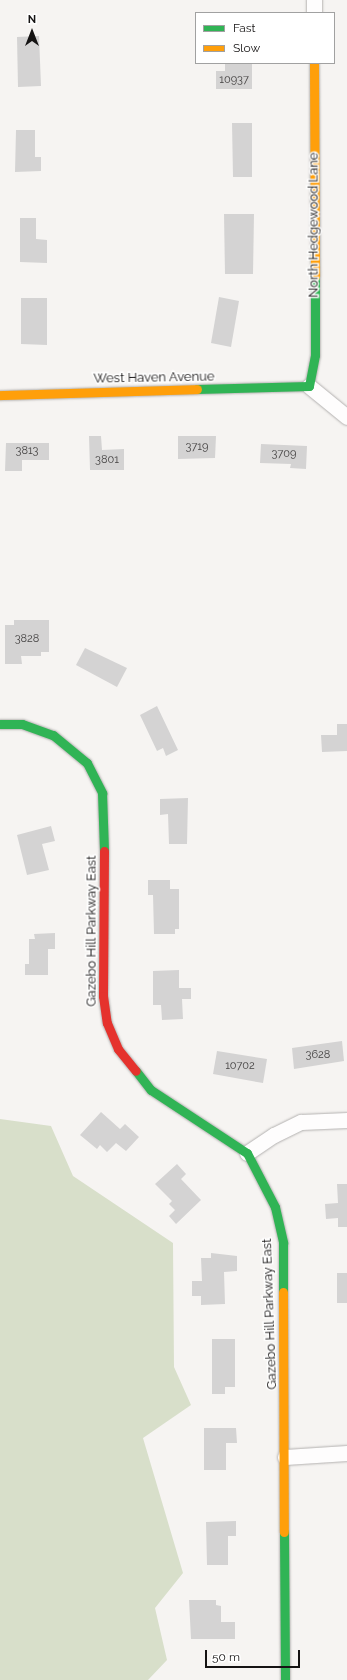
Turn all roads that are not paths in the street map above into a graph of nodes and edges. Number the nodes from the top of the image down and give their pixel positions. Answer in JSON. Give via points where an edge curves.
{"nodes":[{"id":1,"x":314,"y":0,"type":"edge"},
{"id":2,"x":314,"y":12,"type":"edge"},
{"id":3,"x":314,"y":64,"type":"edge"},
{"id":4,"x":309,"y":386,"type":"junction"},
{"id":5,"x":0,"y":394,"type":"edge"},
{"id":6,"x":347,"y":417,"type":"edge"},
{"id":7,"x":0,"y":724,"type":"edge"},
{"id":8,"x":347,"y":1120,"type":"edge"},
{"id":9,"x":247,"y":1153,"type":"junction"},
{"id":10,"x":347,"y":1453,"type":"edge"},
{"id":11,"x":286,"y":1457,"type":"junction"},
{"id":12,"x":286,"y":1680,"type":"edge"}],
"edges":[{"from":1,"to":2,"type":"street"},
{"from":3,"to":4,"type":"street","name":"North Hedgewood Lane","via":[[315,355]]},
{"from":4,"to":5,"type":"street","name":"West Haven Avenue"},
{"from":4,"to":6,"type":"street"},
{"from":7,"to":9,"type":"street","name":"Gazebo Hill Parkway East","via":[[22,724],[53,736],[69,746],[87,763],[102,793],[103,996],[107,1023],[118,1049],[151,1090]]},
{"from":8,"to":9,"type":"street","via":[[301,1122],[274,1135]]},
{"from":9,"to":11,"type":"street","name":"Gazebo Hill Parkway East","via":[[275,1207],[283,1243]]},
{"from":10,"to":11,"type":"street"},
{"from":11,"to":12,"type":"street","name":"Gazebo Hill Parkway East"}]}
